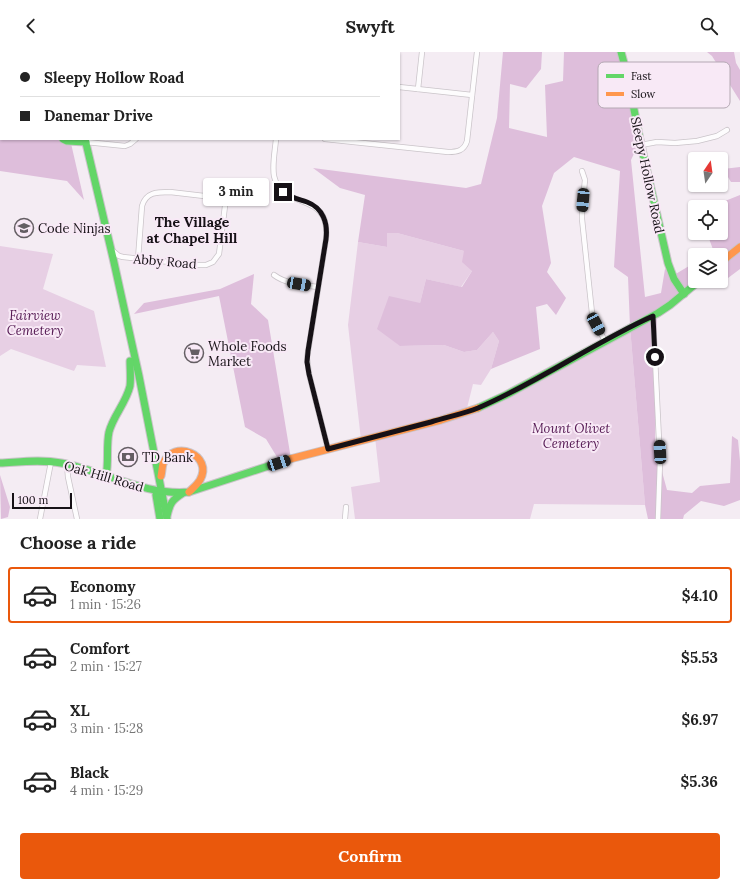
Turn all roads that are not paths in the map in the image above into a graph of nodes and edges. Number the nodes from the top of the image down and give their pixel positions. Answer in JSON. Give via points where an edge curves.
{"nodes":[{"id":1,"x":422,"y":52,"type":"edge"},
{"id":2,"x":477,"y":52,"type":"edge"},
{"id":3,"x":621,"y":52,"type":"edge"},
{"id":4,"x":624,"y":62,"type":"edge"},
{"id":5,"x":400,"y":87,"type":"edge"},
{"id":6,"x":418,"y":89,"type":"junction"},
{"id":7,"x":472,"y":95,"type":"junction"},
{"id":8,"x":634,"y":108,"type":"edge"},
{"id":9,"x":727,"y":130,"type":"dead end"},
{"id":10,"x":65,"y":140,"type":"edge"},
{"id":11,"x":134,"y":140,"type":"edge"},
{"id":12,"x":276,"y":140,"type":"edge"},
{"id":13,"x":334,"y":140,"type":"edge"},
{"id":14,"x":83,"y":141,"type":"edge"},
{"id":15,"x":641,"y":145,"type":"junction"},
{"id":16,"x":582,"y":171,"type":"dead end"},
{"id":17,"x":226,"y":198,"type":"junction"},
{"id":18,"x":247,"y":201,"type":"dead end"},
{"id":19,"x":109,"y":246,"type":"junction"},
{"id":20,"x":740,"y":247,"type":"edge"},
{"id":21,"x":728,"y":256,"type":"edge"},
{"id":22,"x":123,"y":257,"type":"junction"},
{"id":23,"x":138,"y":259,"type":"junction"},
{"id":24,"x":115,"y":270,"type":"junction"},
{"id":25,"x":274,"y":275,"type":"dead end"},
{"id":26,"x":318,"y":287,"type":"junction"},
{"id":27,"x":691,"y":288,"type":"edge"},
{"id":28,"x":684,"y":294,"type":"junction"},
{"id":29,"x":653,"y":316,"type":"junction"},
{"id":30,"x":605,"y":341,"type":"junction"},
{"id":31,"x":130,"y":360,"type":"junction"},
{"id":32,"x":328,"y":449,"type":"junction"},
{"id":33,"x":51,"y":462,"type":"junction"},
{"id":34,"x":0,"y":463,"type":"edge"},
{"id":35,"x":67,"y":465,"type":"junction"},
{"id":36,"x":106,"y":476,"type":"junction"},
{"id":37,"x":158,"y":491,"type":"junction"},
{"id":38,"x":186,"y":492,"type":"junction"},
{"id":39,"x":346,"y":507,"type":"dead end"},
{"id":40,"x":164,"y":518,"type":"edge"},
{"id":41,"x":40,"y":519,"type":"edge"},
{"id":42,"x":78,"y":519,"type":"edge"},
{"id":43,"x":345,"y":519,"type":"edge"},
{"id":44,"x":658,"y":519,"type":"edge"}],
"edges":[{"from":1,"to":6,"type":"street"},
{"from":2,"to":7,"type":"street"},
{"from":3,"to":4,"type":"main road","name":"Sleepy Hollow Road"},
{"from":5,"to":6,"type":"street"},
{"from":6,"to":7,"type":"street"},
{"from":7,"to":13,"type":"street","via":[[466,144],[457,152]]},
{"from":8,"to":15,"type":"main road","name":"Sleepy Hollow Road"},
{"from":9,"to":15,"type":"street","via":[[717,136],[697,141]]},
{"from":10,"to":14,"type":"main road"},
{"from":11,"to":14,"type":"street","via":[[127,145]]},
{"from":12,"to":26,"type":"street","via":[[274,170],[277,184],[291,197],[316,207],[326,222],[327,231]]},
{"from":14,"to":19,"type":"main road"},
{"from":14,"to":31,"type":"main road","via":[[84,160]]},
{"from":15,"to":28,"type":"main road","name":"Sleepy Hollow Road","via":[[669,267]]},
{"from":16,"to":30,"type":"street","via":[[585,180],[582,219],[591,302],[594,317]]},
{"from":17,"to":18,"type":"street"},
{"from":17,"to":23,"type":"street","name":"Abby Road","via":[[219,254],[213,262],[198,265]]},
{"from":17,"to":23,"type":"street","via":[[170,192],[151,194],[142,206]]},
{"from":19,"to":22,"type":"street","name":"Abby Road"},
{"from":19,"to":24,"type":"main road"},
{"from":20,"to":21,"type":"main road"},
{"from":22,"to":23,"type":"street","name":"Abby Road"},
{"from":22,"to":24,"type":"street","name":"Abby Road","via":[[118,260]]},
{"from":24,"to":37,"type":"main road","via":[[141,389]]},
{"from":25,"to":26,"type":"street","via":[[285,282]]},
{"from":26,"to":32,"type":"street","via":[[307,362]]},
{"from":27,"to":28,"type":"main road"},
{"from":28,"to":29,"type":"main road"},
{"from":29,"to":30,"type":"main road"},
{"from":29,"to":44,"type":"street","via":[[660,461]]},
{"from":30,"to":32,"type":"main road","via":[[506,395],[467,412]]},
{"from":31,"to":36,"type":"main road","via":[[129,390],[108,439],[109,462]]},
{"from":31,"to":37,"type":"main road"},
{"from":32,"to":38,"type":"main road"},
{"from":33,"to":34,"type":"main road","name":"Oak Hill Road"},
{"from":33,"to":35,"type":"main road","name":"Oak Hill Road"},
{"from":33,"to":41,"type":"street"},
{"from":35,"to":36,"type":"main road","name":"Oak Hill Road"},
{"from":35,"to":42,"type":"street"},
{"from":36,"to":37,"type":"main road","name":"Oak Hill Road"},
{"from":37,"to":38,"type":"main road"},
{"from":37,"to":38,"type":"main road","via":[[163,462],[169,455],[182,450],[194,454],[202,466],[201,478]]},
{"from":37,"to":40,"type":"main road"},
{"from":38,"to":40,"type":"main road","via":[[169,505]]},
{"from":39,"to":43,"type":"street"}]}
